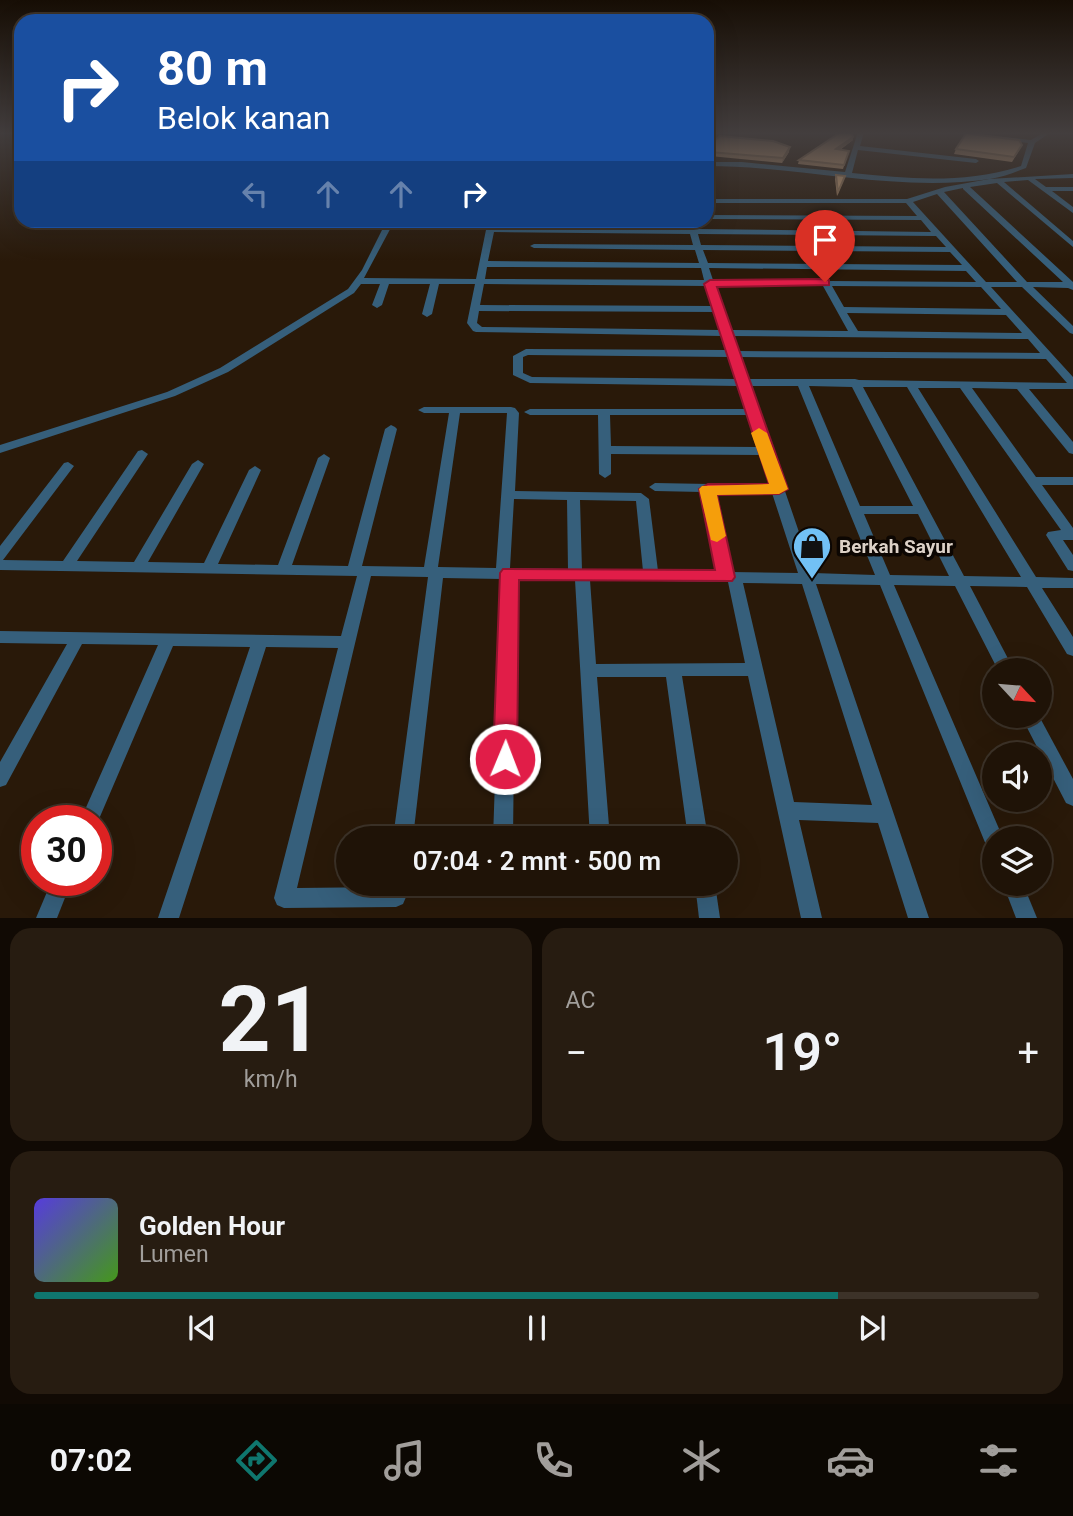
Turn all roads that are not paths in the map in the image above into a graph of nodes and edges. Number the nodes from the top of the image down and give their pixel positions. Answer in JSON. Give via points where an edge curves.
{"nodes":[{"id":1,"x":870,"y":175,"type":"edge"},
{"id":2,"x":992,"y":175,"type":"edge"},
{"id":3,"x":1073,"y":176,"type":"edge"},
{"id":4,"x":1031,"y":179,"type":"junction"},
{"id":5,"x":999,"y":181,"type":"junction"},
{"id":6,"x":966,"y":187,"type":"junction"},
{"id":7,"x":1045,"y":189,"type":"junction"},
{"id":8,"x":1073,"y":190,"type":"edge"},
{"id":9,"x":939,"y":191,"type":"junction"},
{"id":10,"x":714,"y":201,"type":"edge"},
{"id":11,"x":908,"y":201,"type":"junction"},
{"id":12,"x":1063,"y":202,"type":"junction"},
{"id":13,"x":1073,"y":202,"type":"edge"},
{"id":14,"x":1073,"y":211,"type":"edge"},
{"id":15,"x":714,"y":216,"type":"edge"},
{"id":16,"x":922,"y":218,"type":"junction"},
{"id":17,"x":714,"y":227,"type":"edge"},
{"id":18,"x":387,"y":228,"type":"edge"},
{"id":19,"x":491,"y":228,"type":"edge"},
{"id":20,"x":514,"y":228,"type":"edge"},
{"id":21,"x":629,"y":228,"type":"edge"},
{"id":22,"x":692,"y":228,"type":"edge"},
{"id":23,"x":536,"y":231,"type":"junction"},
{"id":24,"x":937,"y":234,"type":"junction"},
{"id":25,"x":1073,"y":245,"type":"edge"},
{"id":26,"x":534,"y":246,"type":"junction"},
{"id":27,"x":700,"y":248,"type":"junction"},
{"id":28,"x":951,"y":250,"type":"junction"},
{"id":29,"x":486,"y":264,"type":"junction"},
{"id":30,"x":535,"y":264,"type":"junction"},
{"id":31,"x":705,"y":264,"type":"junction"},
{"id":32,"x":966,"y":268,"type":"junction"},
{"id":33,"x":436,"y":280,"type":"junction"},
{"id":34,"x":360,"y":281,"type":"junction"},
{"id":35,"x":386,"y":281,"type":"junction"},
{"id":36,"x":481,"y":281,"type":"junction"},
{"id":37,"x":825,"y":282,"type":"junction"},
{"id":38,"x":710,"y":284,"type":"junction"},
{"id":39,"x":981,"y":284,"type":"junction"},
{"id":40,"x":1024,"y":284,"type":"junction"},
{"id":41,"x":1072,"y":285,"type":"edge"},
{"id":42,"x":377,"y":305,"type":"dead end"},
{"id":43,"x":476,"y":308,"type":"junction"},
{"id":44,"x":718,"y":309,"type":"junction"},
{"id":45,"x":841,"y":310,"type":"junction"},
{"id":46,"x":1007,"y":312,"type":"junction"},
{"id":47,"x":427,"y":314,"type":"dead end"},
{"id":48,"x":1073,"y":331,"type":"edge"},
{"id":49,"x":725,"y":333,"type":"junction"},
{"id":50,"x":854,"y":333,"type":"junction"},
{"id":51,"x":1029,"y":336,"type":"junction"},
{"id":52,"x":732,"y":354,"type":"junction"},
{"id":53,"x":1048,"y":356,"type":"junction"},
{"id":54,"x":742,"y":382,"type":"junction"},
{"id":55,"x":802,"y":382,"type":"junction"},
{"id":56,"x":855,"y":382,"type":"junction"},
{"id":57,"x":910,"y":384,"type":"junction"},
{"id":58,"x":963,"y":384,"type":"junction"},
{"id":59,"x":1073,"y":384,"type":"edge"},
{"id":60,"x":1020,"y":385,"type":"junction"},
{"id":61,"x":424,"y":410,"type":"dead end"},
{"id":62,"x":455,"y":410,"type":"junction"},
{"id":63,"x":530,"y":412,"type":"dead end"},
{"id":64,"x":604,"y":412,"type":"junction"},
{"id":65,"x":752,"y":412,"type":"junction"},
{"id":66,"x":391,"y":429,"type":"dead end"},
{"id":67,"x":0,"y":449,"type":"edge"},
{"id":68,"x":605,"y":450,"type":"junction"},
{"id":69,"x":1073,"y":450,"type":"edge"},
{"id":70,"x":765,"y":451,"type":"junction"},
{"id":71,"x":142,"y":454,"type":"dead end"},
{"id":72,"x":324,"y":458,"type":"dead end"},
{"id":73,"x":198,"y":464,"type":"dead end"},
{"id":74,"x":68,"y":466,"type":"dead end"},
{"id":75,"x":255,"y":470,"type":"dead end"},
{"id":76,"x":605,"y":474,"type":"dead end"},
{"id":77,"x":1033,"y":481,"type":"junction"},
{"id":78,"x":1073,"y":481,"type":"edge"},
{"id":79,"x":655,"y":487,"type":"dead end"},
{"id":80,"x":708,"y":489,"type":"junction"},
{"id":81,"x":779,"y":489,"type":"junction"},
{"id":82,"x":508,"y":495,"type":"junction"},
{"id":83,"x":573,"y":495,"type":"junction"},
{"id":84,"x":856,"y":510,"type":"junction"},
{"id":85,"x":922,"y":510,"type":"junction"},
{"id":86,"x":1072,"y":535,"type":"edge"},
{"id":87,"x":0,"y":556,"type":"edge"},
{"id":88,"x":0,"y":565,"type":"edge"},
{"id":89,"x":67,"y":566,"type":"junction"},
{"id":90,"x":1073,"y":566,"type":"edge"},
{"id":91,"x":138,"y":567,"type":"junction"},
{"id":92,"x":209,"y":568,"type":"junction"},
{"id":93,"x":283,"y":570,"type":"junction"},
{"id":94,"x":359,"y":571,"type":"junction"},
{"id":95,"x":433,"y":572,"type":"junction"},
{"id":96,"x":506,"y":573,"type":"junction"},
{"id":97,"x":579,"y":574,"type":"junction"},
{"id":98,"x":651,"y":575,"type":"junction"},
{"id":99,"x":730,"y":577,"type":"junction"},
{"id":100,"x":809,"y":578,"type":"junction"},
{"id":101,"x":885,"y":579,"type":"junction"},
{"id":102,"x":960,"y":580,"type":"junction"},
{"id":103,"x":1031,"y":582,"type":"junction"},
{"id":104,"x":1073,"y":583,"type":"edge"},
{"id":105,"x":0,"y":637,"type":"edge"},
{"id":106,"x":78,"y":638,"type":"junction"},
{"id":107,"x":168,"y":640,"type":"junction"},
{"id":108,"x":260,"y":641,"type":"junction"},
{"id":109,"x":347,"y":642,"type":"junction"},
{"id":110,"x":1073,"y":650,"type":"edge"},
{"id":111,"x":1000,"y":658,"type":"edge"},
{"id":112,"x":754,"y":669,"type":"junction"},
{"id":113,"x":673,"y":670,"type":"junction"},
{"id":114,"x":589,"y":671,"type":"junction"},
{"id":115,"x":1036,"y":728,"type":"edge"},
{"id":116,"x":0,"y":779,"type":"edge"},
{"id":117,"x":1073,"y":797,"type":"edge"},
{"id":118,"x":96,"y":805,"type":"edge"},
{"id":119,"x":787,"y":811,"type":"junction"},
{"id":120,"x":885,"y":814,"type":"junction"},
{"id":121,"x":404,"y":826,"type":"edge"},
{"id":122,"x":503,"y":826,"type":"edge"},
{"id":123,"x":599,"y":826,"type":"edge"},
{"id":124,"x":696,"y":826,"type":"edge"},
{"id":125,"x":988,"y":826,"type":"edge"},
{"id":126,"x":55,"y":896,"type":"edge"},
{"id":127,"x":396,"y":896,"type":"edge"},
{"id":128,"x":707,"y":896,"type":"edge"},
{"id":129,"x":1018,"y":896,"type":"edge"},
{"id":130,"x":46,"y":918,"type":"edge"},
{"id":131,"x":168,"y":918,"type":"edge"},
{"id":132,"x":710,"y":918,"type":"edge"},
{"id":133,"x":812,"y":918,"type":"edge"},
{"id":134,"x":919,"y":918,"type":"edge"},
{"id":135,"x":1027,"y":918,"type":"edge"}],
"edges":[{"from":1,"to":2,"type":"street","via":[[932,180]]},
{"from":3,"to":4,"type":"street"},
{"from":4,"to":5,"type":"street"},
{"from":4,"to":7,"type":"street"},
{"from":5,"to":6,"type":"street"},
{"from":5,"to":25,"type":"street"},
{"from":6,"to":9,"type":"street"},
{"from":6,"to":41,"type":"street"},
{"from":7,"to":8,"type":"street"},
{"from":7,"to":12,"type":"street"},
{"from":9,"to":11,"type":"street"},
{"from":9,"to":40,"type":"street"},
{"from":10,"to":11,"type":"street"},
{"from":11,"to":16,"type":"street"},
{"from":12,"to":13,"type":"street"},
{"from":12,"to":14,"type":"street"},
{"from":15,"to":16,"type":"street"},
{"from":16,"to":24,"type":"street"},
{"from":17,"to":24,"type":"street"},
{"from":18,"to":34,"type":"street"},
{"from":19,"to":29,"type":"street"},
{"from":20,"to":23,"type":"street"},
{"from":21,"to":23,"type":"street"},
{"from":22,"to":27,"type":"street"},
{"from":23,"to":26,"type":"street"},
{"from":24,"to":28,"type":"street"},
{"from":26,"to":27,"type":"street"},
{"from":26,"to":30,"type":"street"},
{"from":27,"to":28,"type":"street"},
{"from":27,"to":31,"type":"street"},
{"from":28,"to":32,"type":"street"},
{"from":29,"to":30,"type":"street"},
{"from":29,"to":36,"type":"street"},
{"from":30,"to":31,"type":"street"},
{"from":31,"to":32,"type":"street"},
{"from":31,"to":38,"type":"street"},
{"from":32,"to":39,"type":"street"},
{"from":33,"to":35,"type":"street"},
{"from":33,"to":36,"type":"street"},
{"from":33,"to":47,"type":"street"},
{"from":34,"to":35,"type":"street"},
{"from":34,"to":67,"type":"street","via":[[336,302],[209,378]]},
{"from":35,"to":42,"type":"street"},
{"from":36,"to":38,"type":"street"},
{"from":36,"to":43,"type":"street"},
{"from":37,"to":38,"type":"street"},
{"from":37,"to":39,"type":"street"},
{"from":37,"to":45,"type":"street"},
{"from":38,"to":44,"type":"street"},
{"from":39,"to":40,"type":"street"},
{"from":39,"to":46,"type":"street"},
{"from":40,"to":41,"type":"street"},
{"from":40,"to":48,"type":"street"},
{"from":43,"to":44,"type":"street"},
{"from":43,"to":49,"type":"street","via":[[472,323],[482,330]]},
{"from":44,"to":49,"type":"street"},
{"from":45,"to":46,"type":"street"},
{"from":45,"to":50,"type":"street"},
{"from":46,"to":51,"type":"street"},
{"from":49,"to":50,"type":"street"},
{"from":49,"to":52,"type":"street"},
{"from":50,"to":51,"type":"street"},
{"from":51,"to":53,"type":"street"},
{"from":52,"to":53,"type":"street"},
{"from":52,"to":54,"type":"street"},
{"from":52,"to":54,"type":"street","via":[[526,352],[518,356],[518,375],[530,380]]},
{"from":53,"to":59,"type":"street"},
{"from":54,"to":55,"type":"street"},
{"from":54,"to":65,"type":"street"},
{"from":55,"to":56,"type":"street"},
{"from":55,"to":84,"type":"street"},
{"from":56,"to":57,"type":"street"},
{"from":56,"to":85,"type":"street"},
{"from":57,"to":58,"type":"street"},
{"from":57,"to":103,"type":"street"},
{"from":58,"to":60,"type":"street"},
{"from":58,"to":77,"type":"street"},
{"from":59,"to":60,"type":"street"},
{"from":60,"to":69,"type":"street"},
{"from":61,"to":62,"type":"street"},
{"from":62,"to":82,"type":"street","via":[[513,413]]},
{"from":62,"to":95,"type":"street"},
{"from":63,"to":64,"type":"street"},
{"from":64,"to":65,"type":"street"},
{"from":64,"to":68,"type":"street"},
{"from":65,"to":70,"type":"street"},
{"from":66,"to":94,"type":"street"},
{"from":68,"to":70,"type":"street"},
{"from":68,"to":76,"type":"street"},
{"from":70,"to":81,"type":"street"},
{"from":71,"to":89,"type":"street"},
{"from":72,"to":93,"type":"street"},
{"from":73,"to":91,"type":"street"},
{"from":74,"to":87,"type":"street"},
{"from":75,"to":92,"type":"street"},
{"from":77,"to":78,"type":"street"},
{"from":77,"to":86,"type":"street"},
{"from":79,"to":80,"type":"street"},
{"from":80,"to":81,"type":"street"},
{"from":80,"to":99,"type":"street"},
{"from":81,"to":100,"type":"street"},
{"from":82,"to":83,"type":"street"},
{"from":82,"to":96,"type":"street"},
{"from":83,"to":97,"type":"street"},
{"from":83,"to":98,"type":"street","via":[[642,499]]},
{"from":84,"to":85,"type":"street"},
{"from":84,"to":101,"type":"street"},
{"from":85,"to":102,"type":"street"},
{"from":86,"to":90,"type":"street","via":[[1053,535]]},
{"from":88,"to":89,"type":"street"},
{"from":89,"to":91,"type":"street"},
{"from":91,"to":92,"type":"street"},
{"from":92,"to":93,"type":"street"},
{"from":93,"to":94,"type":"street"},
{"from":94,"to":95,"type":"street"},
{"from":94,"to":109,"type":"street"},
{"from":95,"to":96,"type":"street"},
{"from":95,"to":121,"type":"street"},
{"from":96,"to":97,"type":"street"},
{"from":96,"to":122,"type":"street"},
{"from":97,"to":98,"type":"street"},
{"from":97,"to":114,"type":"street"},
{"from":98,"to":99,"type":"street"},
{"from":99,"to":100,"type":"street"},
{"from":99,"to":112,"type":"street"},
{"from":100,"to":101,"type":"street"},
{"from":100,"to":120,"type":"street"},
{"from":101,"to":102,"type":"street"},
{"from":101,"to":125,"type":"street"},
{"from":102,"to":103,"type":"street"},
{"from":102,"to":111,"type":"street"},
{"from":103,"to":104,"type":"street"},
{"from":103,"to":110,"type":"street"},
{"from":105,"to":106,"type":"street"},
{"from":106,"to":107,"type":"street"},
{"from":106,"to":116,"type":"street"},
{"from":107,"to":108,"type":"street"},
{"from":107,"to":118,"type":"street"},
{"from":108,"to":109,"type":"street"},
{"from":108,"to":131,"type":"street"},
{"from":109,"to":127,"type":"street","via":[[284,898]]},
{"from":112,"to":113,"type":"street"},
{"from":112,"to":119,"type":"street"},
{"from":113,"to":114,"type":"street"},
{"from":113,"to":124,"type":"street"},
{"from":114,"to":123,"type":"street"},
{"from":115,"to":117,"type":"street"},
{"from":119,"to":120,"type":"street"},
{"from":119,"to":133,"type":"street"},
{"from":120,"to":134,"type":"street"},
{"from":126,"to":130,"type":"street"},
{"from":128,"to":132,"type":"street"},
{"from":129,"to":135,"type":"street"}]}
